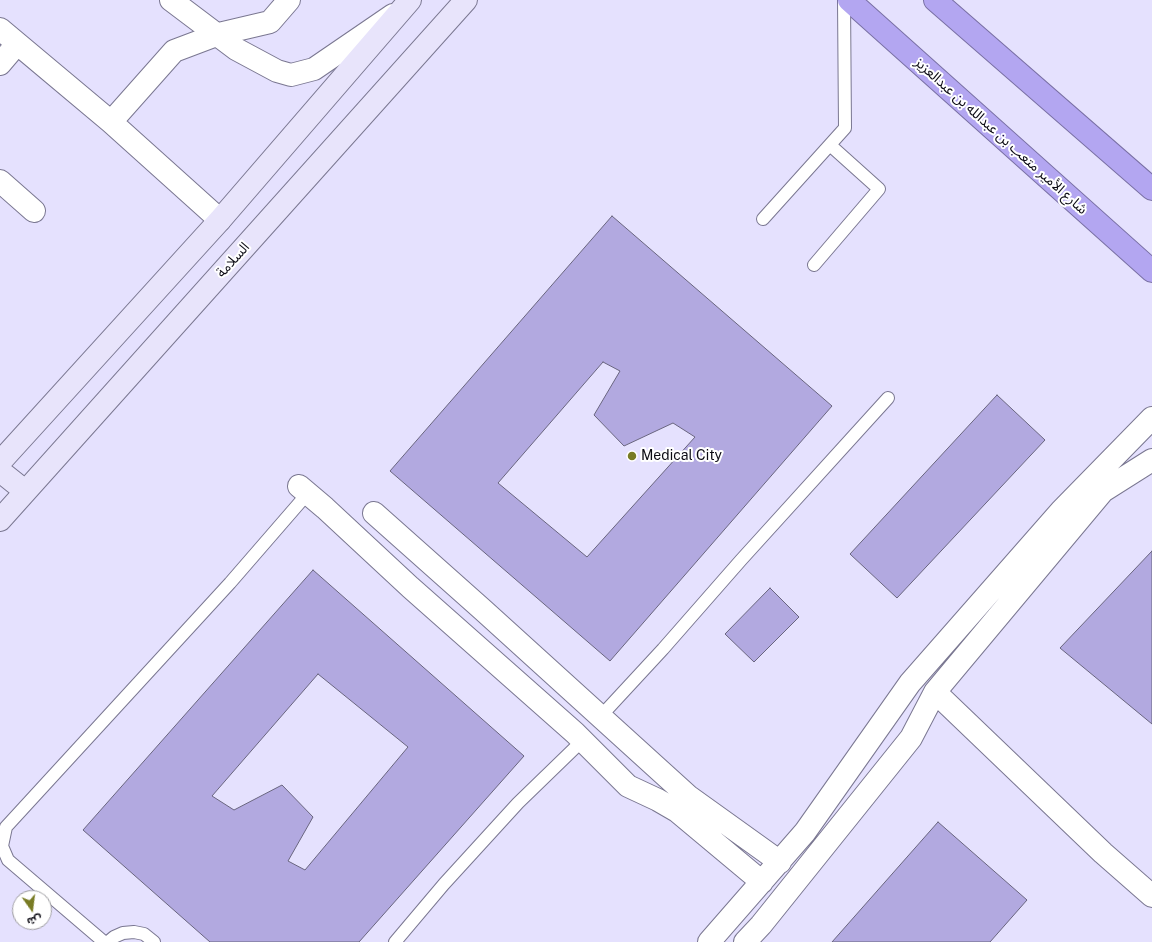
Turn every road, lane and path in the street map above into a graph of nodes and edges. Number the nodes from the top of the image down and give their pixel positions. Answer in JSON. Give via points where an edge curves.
{"nodes":[{"id":1,"x":171,"y":0,"type":"edge"},
{"id":2,"x":288,"y":0,"type":"edge"},
{"id":3,"x":466,"y":0,"type":"edge"},
{"id":4,"x":844,"y":0,"type":"edge"},
{"id":5,"x":849,"y":0,"type":"edge"},
{"id":6,"x":935,"y":0,"type":"edge"},
{"id":7,"x":406,"y":4,"type":"edge"},
{"id":8,"x":0,"y":29,"type":"edge"},
{"id":9,"x":219,"y":34,"type":"junction"},
{"id":10,"x":17,"y":44,"type":"junction"},
{"id":11,"x":0,"y":64,"type":"edge"},
{"id":12,"x":111,"y":122,"type":"junction"},
{"id":13,"x":830,"y":145,"type":"junction"},
{"id":14,"x":0,"y":181,"type":"edge"},
{"id":15,"x":1152,"y":189,"type":"edge"},
{"id":16,"x":34,"y":211,"type":"dead end"},
{"id":17,"x":763,"y":219,"type":"dead end"},
{"id":18,"x":220,"y":220,"type":"junction"},
{"id":19,"x":814,"y":265,"type":"dead end"},
{"id":20,"x":1152,"y":271,"type":"edge"},
{"id":21,"x":888,"y":398,"type":"dead end"},
{"id":22,"x":1152,"y":418,"type":"edge"},
{"id":23,"x":1152,"y":460,"type":"edge"},
{"id":24,"x":0,"y":462,"type":"edge"},
{"id":25,"x":0,"y":471,"type":"edge"},
{"id":26,"x":303,"y":489,"type":"joint"},
{"id":27,"x":25,"y":491,"type":"junction"},
{"id":28,"x":374,"y":513,"type":"dead end"},
{"id":29,"x":0,"y":520,"type":"edge"},
{"id":30,"x":935,"y":692,"type":"junction"},
{"id":31,"x":601,"y":716,"type":"junction"},
{"id":32,"x":582,"y":741,"type":"junction"},
{"id":33,"x":780,"y":862,"type":"junction"},
{"id":34,"x":762,"y":882,"type":"junction"},
{"id":35,"x":1152,"y":896,"type":"edge"},
{"id":36,"x":104,"y":942,"type":"edge"},
{"id":37,"x":108,"y":942,"type":"edge"},
{"id":38,"x":154,"y":942,"type":"edge"},
{"id":39,"x":395,"y":942,"type":"edge"},
{"id":40,"x":709,"y":942,"type":"edge"},
{"id":41,"x":746,"y":942,"type":"edge"}],
"edges":[{"from":1,"to":9,"type":"street"},
{"from":2,"to":9,"type":"street","via":[[270,22]]},
{"from":3,"to":27,"type":"street","name":"السلامة"},
{"from":4,"to":13,"type":"lane","via":[[845,128]]},
{"from":5,"to":20,"type":"highway","name":"شارع الأمير متعب بن عبدالله بن عبدالعزيز"},
{"from":6,"to":15,"type":"highway"},
{"from":7,"to":9,"type":"street","via":[[314,69],[291,75],[276,71],[236,48]]},
{"from":7,"to":18,"type":"street"},
{"from":8,"to":10,"type":"street"},
{"from":9,"to":12,"type":"street","via":[[174,51]]},
{"from":10,"to":11,"type":"street"},
{"from":10,"to":12,"type":"street"},
{"from":12,"to":18,"type":"street"},
{"from":13,"to":17,"type":"lane"},
{"from":13,"to":19,"type":"lane","via":[[879,189]]},
{"from":14,"to":16,"type":"street"},
{"from":18,"to":24,"type":"street"},
{"from":21,"to":31,"type":"lane"},
{"from":22,"to":33,"type":"street","via":[[1061,510],[910,683],[805,832]]},
{"from":23,"to":30,"type":"street","via":[[1103,491]]},
{"from":25,"to":27,"type":"street"},
{"from":26,"to":32,"type":"street"},
{"from":26,"to":36,"type":"lane","via":[[230,583],[6,827],[2,846],[8,860]]},
{"from":27,"to":29,"type":"street","name":"السلامة"},
{"from":28,"to":31,"type":"street"},
{"from":30,"to":35,"type":"street","via":[[1103,853]]},
{"from":30,"to":41,"type":"street","via":[[911,738]]},
{"from":31,"to":33,"type":"street","via":[[688,796]]},
{"from":32,"to":34,"type":"street","via":[[628,786],[677,811]]},
{"from":32,"to":39,"type":"lane","via":[[518,803]]},
{"from":33,"to":34,"type":"street"},
{"from":34,"to":40,"type":"street"},
{"from":37,"to":38,"type":"lane","via":[[123,933],[134,932],[144,934]]}]}
